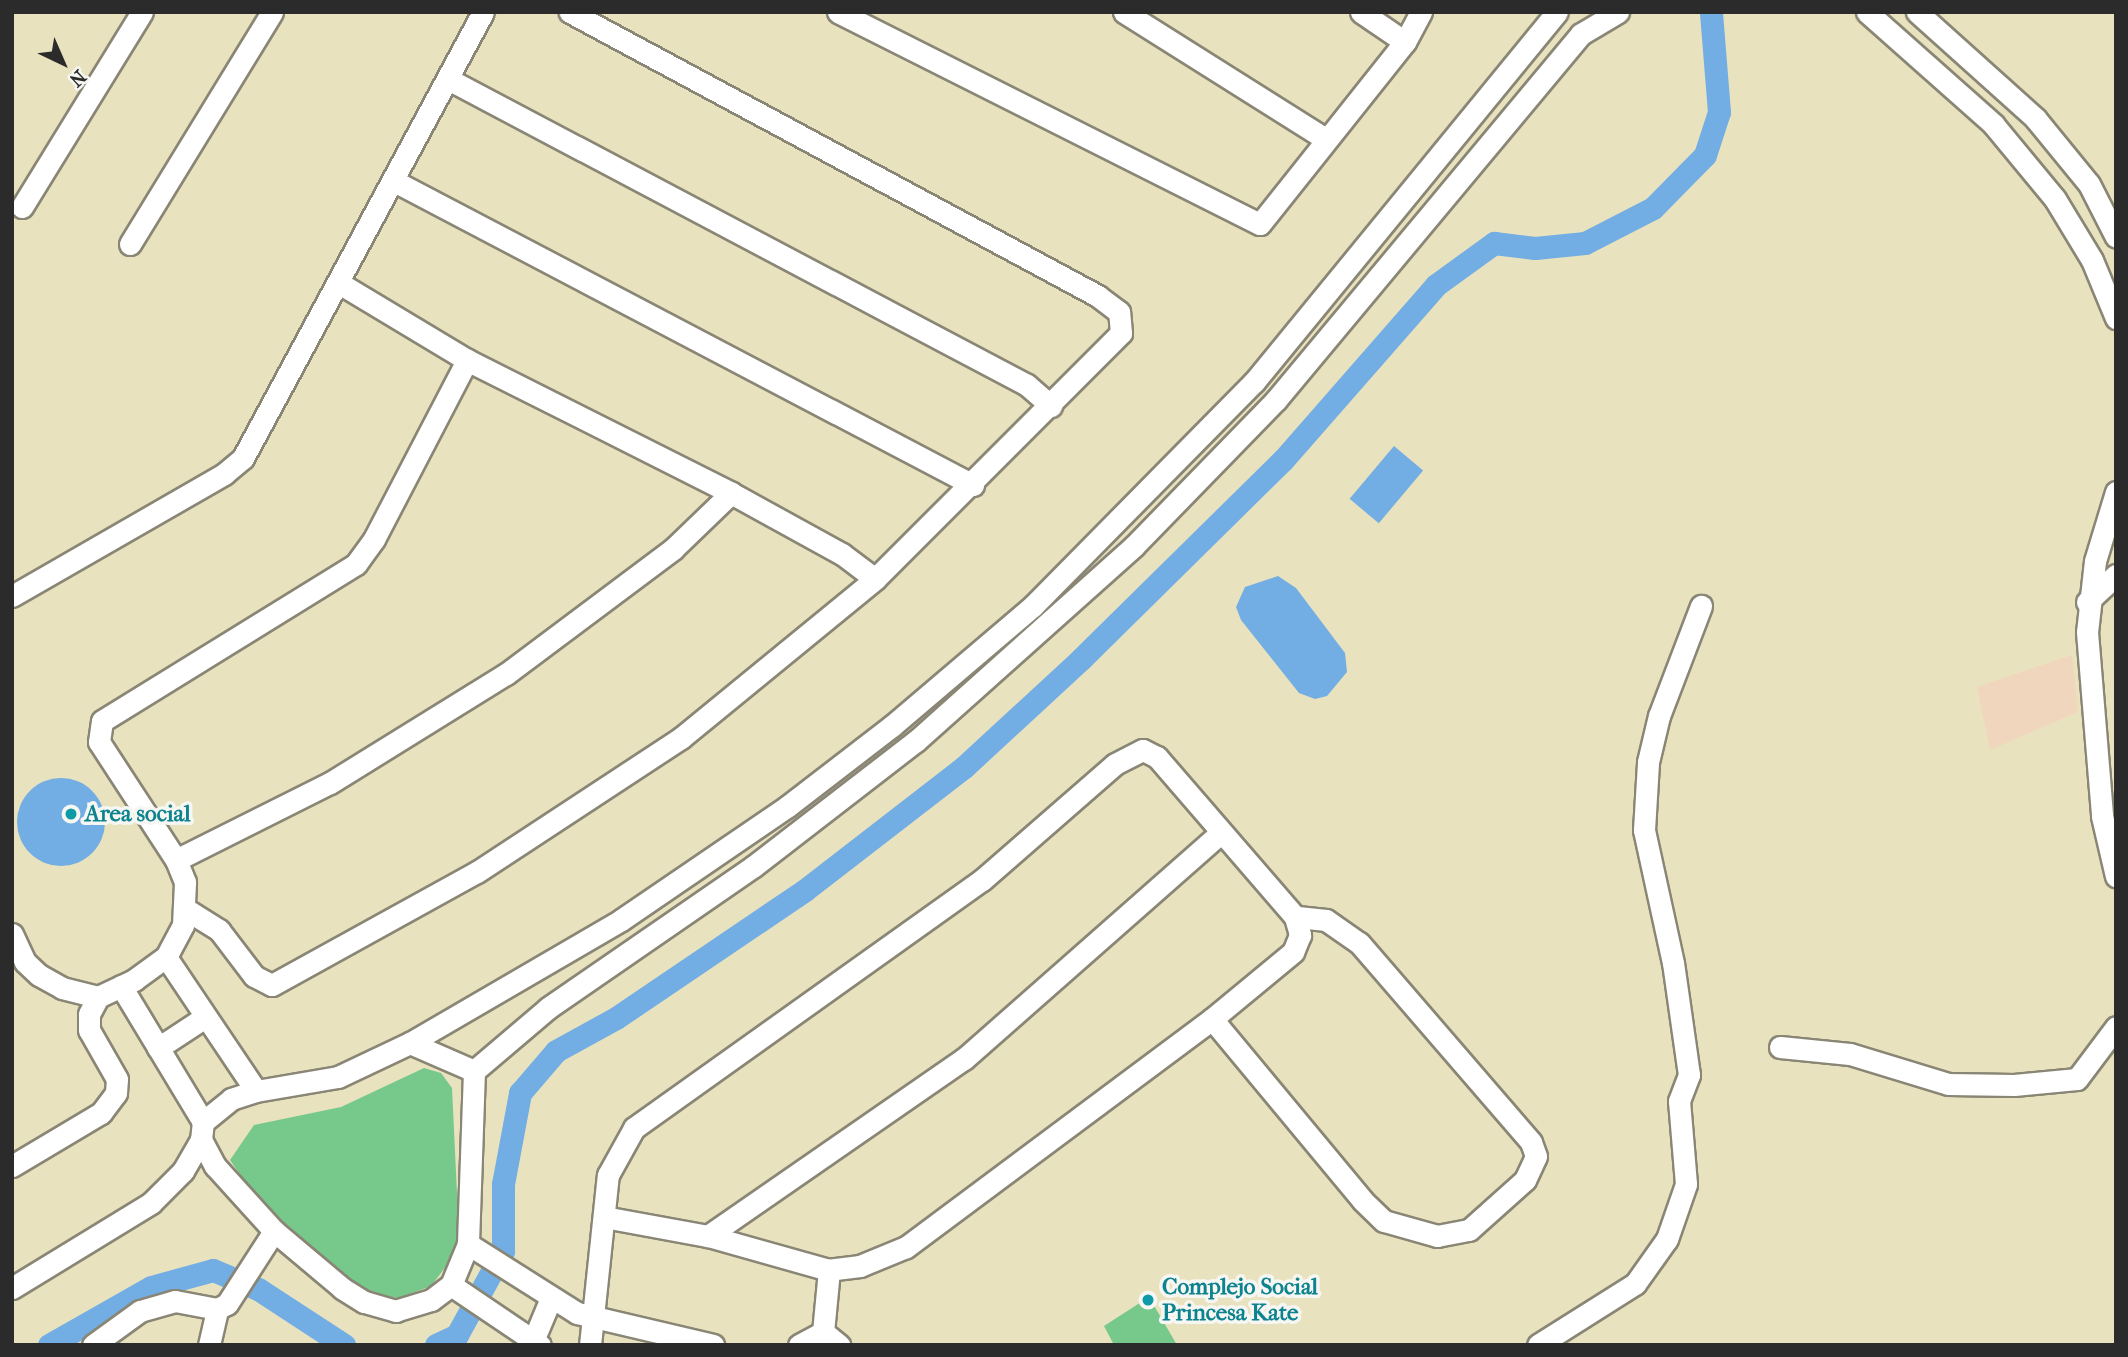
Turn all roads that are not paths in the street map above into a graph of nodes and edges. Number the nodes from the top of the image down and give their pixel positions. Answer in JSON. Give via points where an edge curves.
{"nodes":[{"id":1,"x":142,"y":12,"type":"edge"},
{"id":2,"x":272,"y":12,"type":"edge"},
{"id":3,"x":483,"y":12,"type":"edge"},
{"id":4,"x":570,"y":12,"type":"edge"},
{"id":5,"x":838,"y":12,"type":"edge"},
{"id":6,"x":1124,"y":12,"type":"edge"},
{"id":7,"x":1361,"y":12,"type":"edge"},
{"id":8,"x":1421,"y":12,"type":"edge"},
{"id":9,"x":1557,"y":12,"type":"edge"},
{"id":10,"x":1618,"y":12,"type":"edge"},
{"id":11,"x":1867,"y":12,"type":"edge"},
{"id":12,"x":1917,"y":12,"type":"edge"},
{"id":13,"x":1405,"y":43,"type":"junction"},
{"id":14,"x":448,"y":79,"type":"junction"},
{"id":15,"x":1326,"y":139,"type":"junction"},
{"id":16,"x":394,"y":181,"type":"junction"},
{"id":17,"x":22,"y":207,"type":"dead end"},
{"id":18,"x":2116,"y":237,"type":"edge"},
{"id":19,"x":130,"y":244,"type":"dead end"},
{"id":20,"x":339,"y":283,"type":"junction"},
{"id":21,"x":2116,"y":318,"type":"edge"},
{"id":22,"x":467,"y":360,"type":"junction"},
{"id":23,"x":1051,"y":406,"type":"junction"},
{"id":24,"x":973,"y":485,"type":"junction"},
{"id":25,"x":2116,"y":492,"type":"edge"},
{"id":26,"x":731,"y":493,"type":"junction"},
{"id":27,"x":2116,"y":575,"type":"edge"},
{"id":28,"x":875,"y":579,"type":"junction"},
{"id":29,"x":12,"y":597,"type":"edge"},
{"id":30,"x":2087,"y":602,"type":"junction"},
{"id":31,"x":1701,"y":606,"type":"dead end"},
{"id":32,"x":1220,"y":833,"type":"junction"},
{"id":33,"x":176,"y":860,"type":"junction"},
{"id":34,"x":2116,"y":876,"type":"edge"},
{"id":35,"x":187,"y":910,"type":"junction"},
{"id":36,"x":1295,"y":917,"type":"junction"},
{"id":37,"x":12,"y":934,"type":"edge"},
{"id":38,"x":166,"y":957,"type":"junction"},
{"id":39,"x":19,"y":966,"type":"edge"},
{"id":40,"x":121,"y":986,"type":"junction"},
{"id":41,"x":98,"y":997,"type":"junction"},
{"id":42,"x":205,"y":1017,"type":"junction"},
{"id":43,"x":1212,"y":1018,"type":"junction"},
{"id":44,"x":2116,"y":1027,"type":"edge"},
{"id":45,"x":410,"y":1043,"type":"junction"},
{"id":46,"x":1780,"y":1047,"type":"dead end"},
{"id":47,"x":158,"y":1048,"type":"junction"},
{"id":48,"x":474,"y":1071,"type":"junction"},
{"id":49,"x":256,"y":1091,"type":"junction"},
{"id":50,"x":202,"y":1131,"type":"junction"},
{"id":51,"x":12,"y":1166,"type":"edge"},
{"id":52,"x":604,"y":1217,"type":"junction"},
{"id":53,"x":274,"y":1231,"type":"junction"},
{"id":54,"x":708,"y":1236,"type":"junction"},
{"id":55,"x":468,"y":1244,"type":"junction"},
{"id":56,"x":829,"y":1270,"type":"junction"},
{"id":57,"x":451,"y":1285,"type":"junction"},
{"id":58,"x":12,"y":1288,"type":"edge"},
{"id":59,"x":551,"y":1298,"type":"junction"},
{"id":60,"x":217,"y":1310,"type":"junction"},
{"id":61,"x":593,"y":1319,"type":"junction"},
{"id":62,"x":831,"y":1338,"type":"edge"},
{"id":63,"x":537,"y":1343,"type":"edge"},
{"id":64,"x":93,"y":1345,"type":"edge"},
{"id":65,"x":209,"y":1345,"type":"edge"},
{"id":66,"x":590,"y":1345,"type":"edge"},
{"id":67,"x":713,"y":1345,"type":"edge"},
{"id":68,"x":799,"y":1345,"type":"edge"},
{"id":69,"x":1538,"y":1345,"type":"edge"}],
"edges":[{"from":1,"to":17,"type":"street"},
{"from":2,"to":19,"type":"street"},
{"from":3,"to":14,"type":"street"},
{"from":4,"to":23,"type":"street","via":[[1115,308],[1123,325],[1117,340]]},
{"from":5,"to":15,"type":"street","via":[[1260,224]]},
{"from":6,"to":15,"type":"street"},
{"from":7,"to":13,"type":"street"},
{"from":8,"to":13,"type":"street"},
{"from":9,"to":45,"type":"street","via":[[1254,382],[1033,606],[789,806],[621,920]]},
{"from":10,"to":48,"type":"street","via":[[1581,34],[1276,400],[1134,547],[916,741],[754,866],[548,1007]]},
{"from":11,"to":21,"type":"street","via":[[1993,124],[2054,199],[2092,260]]},
{"from":12,"to":18,"type":"street","via":[[2035,118],[2089,184]]},
{"from":13,"to":15,"type":"street"},
{"from":14,"to":16,"type":"street"},
{"from":14,"to":23,"type":"street","via":[[1027,385]]},
{"from":16,"to":20,"type":"street"},
{"from":16,"to":24,"type":"street"},
{"from":20,"to":22,"type":"street"},
{"from":20,"to":29,"type":"street","via":[[253,445],[234,467]]},
{"from":22,"to":26,"type":"street"},
{"from":22,"to":33,"type":"street","via":[[356,564],[102,721],[100,743]]},
{"from":23,"to":24,"type":"street"},
{"from":24,"to":28,"type":"street"},
{"from":25,"to":30,"type":"street"},
{"from":26,"to":28,"type":"street","via":[[842,554]]},
{"from":26,"to":33,"type":"street","via":[[673,549],[506,674],[330,783]]},
{"from":27,"to":30,"type":"street"},
{"from":28,"to":35,"type":"street","via":[[681,738],[477,872],[279,983],[259,980],[225,935]]},
{"from":30,"to":34,"type":"street","via":[[2102,816]]},
{"from":31,"to":69,"type":"street","via":[[1659,716],[1648,762],[1644,830],[1689,1075],[1679,1101],[1686,1184],[1667,1239],[1635,1284]]},
{"from":32,"to":36,"type":"street"},
{"from":32,"to":52,"type":"street","via":[[1157,757],[1143,750],[1131,752],[982,880],[653,1111],[620,1149],[608,1175]]},
{"from":32,"to":54,"type":"street","via":[[964,1059]]},
{"from":33,"to":35,"type":"street","via":[[185,882]]},
{"from":35,"to":38,"type":"street","via":[[179,937]]},
{"from":36,"to":43,"type":"street","via":[[1300,935],[1293,952]]},
{"from":36,"to":43,"type":"street","via":[[1326,920],[1359,943],[1531,1142],[1536,1156],[1525,1180],[1469,1230],[1437,1236],[1384,1221]]},
{"from":37,"to":39,"type":"street"},
{"from":38,"to":40,"type":"street"},
{"from":38,"to":42,"type":"street"},
{"from":39,"to":41,"type":"street","via":[[50,983]]},
{"from":40,"to":41,"type":"street"},
{"from":40,"to":47,"type":"street"},
{"from":41,"to":51,"type":"street","via":[[89,1014],[89,1030],[117,1079],[116,1093],[101,1113]]},
{"from":42,"to":47,"type":"street"},
{"from":42,"to":49,"type":"street"},
{"from":43,"to":56,"type":"street","via":[[906,1247],[860,1266]]},
{"from":44,"to":46,"type":"street","via":[[2077,1079],[2014,1085],[1948,1084],[1850,1054]]},
{"from":45,"to":48,"type":"street"},
{"from":45,"to":49,"type":"street","via":[[338,1077]]},
{"from":47,"to":50,"type":"street"},
{"from":48,"to":55,"type":"street"},
{"from":49,"to":50,"type":"street","via":[[231,1099]]},
{"from":50,"to":53,"type":"street","via":[[215,1166]]},
{"from":50,"to":58,"type":"street","via":[[183,1171],[151,1203]]},
{"from":52,"to":54,"type":"street"},
{"from":52,"to":61,"type":"street"},
{"from":53,"to":57,"type":"street","via":[[364,1302],[396,1311],[431,1300]]},
{"from":53,"to":60,"type":"street","via":[[228,1304]]},
{"from":54,"to":56,"type":"street"},
{"from":55,"to":57,"type":"street"},
{"from":55,"to":59,"type":"street"},
{"from":56,"to":62,"type":"street"},
{"from":57,"to":63,"type":"street"},
{"from":59,"to":61,"type":"street"},
{"from":59,"to":63,"type":"street"},
{"from":60,"to":64,"type":"street","via":[[175,1301],[152,1308]]},
{"from":60,"to":65,"type":"street"},
{"from":61,"to":66,"type":"street"},
{"from":61,"to":67,"type":"street"},
{"from":62,"to":68,"type":"street"}]}
